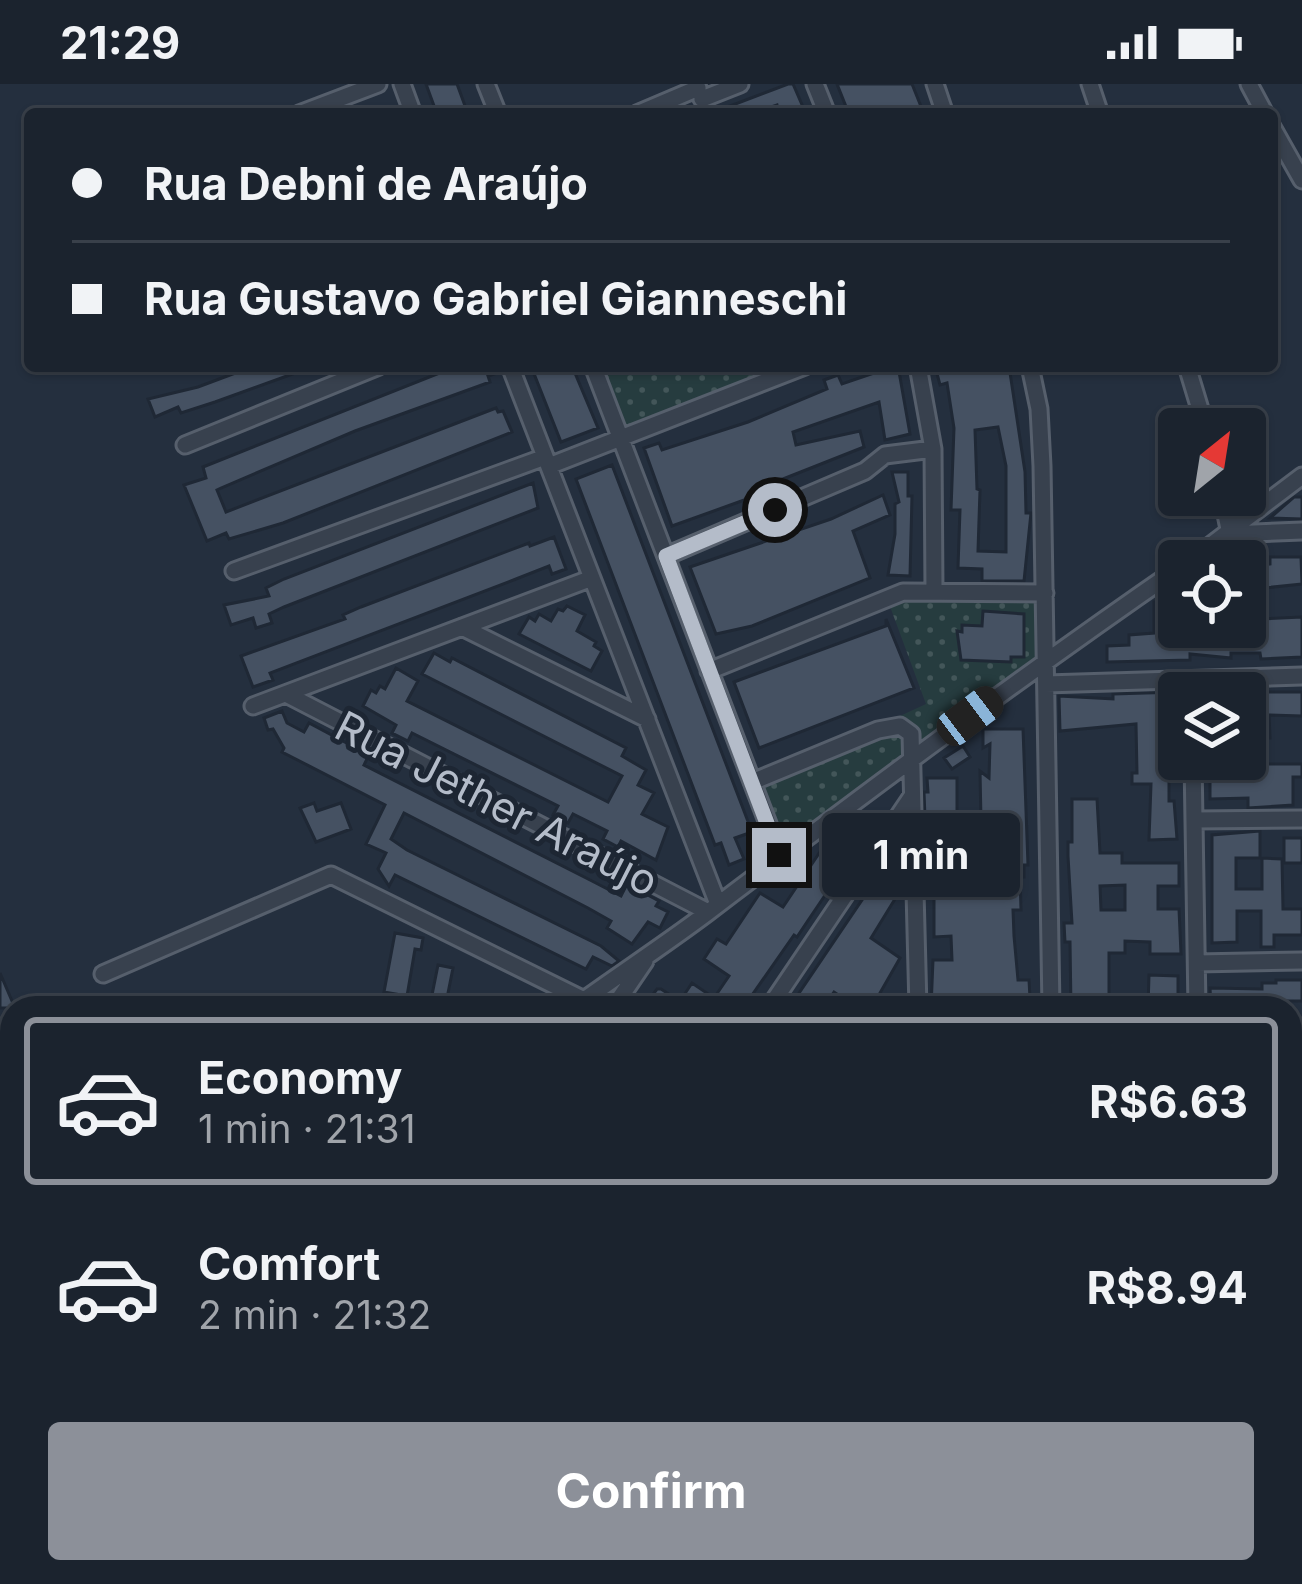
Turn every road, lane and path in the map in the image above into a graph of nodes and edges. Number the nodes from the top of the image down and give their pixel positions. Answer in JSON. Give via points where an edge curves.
{"nodes":[{"id":1,"x":378,"y":84,"type":"edge"},
{"id":2,"x":740,"y":84,"type":"edge"},
{"id":3,"x":701,"y":96,"type":"edge"},
{"id":4,"x":315,"y":108,"type":"edge"},
{"id":5,"x":658,"y":108,"type":"edge"},
{"id":6,"x":1302,"y":136,"type":"edge"},
{"id":7,"x":1278,"y":138,"type":"edge"},
{"id":8,"x":1283,"y":148,"type":"junction"},
{"id":9,"x":1302,"y":180,"type":"edge"},
{"id":10,"x":364,"y":372,"type":"edge"},
{"id":11,"x":512,"y":372,"type":"edge"},
{"id":12,"x":595,"y":372,"type":"edge"},
{"id":13,"x":790,"y":372,"type":"edge"},
{"id":14,"x":919,"y":372,"type":"edge"},
{"id":15,"x":1031,"y":372,"type":"edge"},
{"id":16,"x":1189,"y":372,"type":"edge"},
{"id":17,"x":1200,"y":408,"type":"edge"},
{"id":18,"x":621,"y":440,"type":"junction"},
{"id":19,"x":184,"y":445,"type":"dead end"},
{"id":20,"x":933,"y":449,"type":"junction"},
{"id":21,"x":547,"y":462,"type":"junction"},
{"id":22,"x":1302,"y":476,"type":"edge"},
{"id":23,"x":1226,"y":516,"type":"edge"},
{"id":24,"x":1302,"y":531,"type":"edge"},
{"id":25,"x":1230,"y":534,"type":"junction"},
{"id":26,"x":1221,"y":540,"type":"edge"},
{"id":27,"x":666,"y":556,"type":"junction"},
{"id":28,"x":234,"y":571,"type":"dead end"},
{"id":29,"x":592,"y":578,"type":"junction"},
{"id":30,"x":1158,"y":583,"type":"edge"},
{"id":31,"x":934,"y":590,"type":"junction"},
{"id":32,"x":1045,"y":593,"type":"junction"},
{"id":33,"x":462,"y":627,"type":"junction"},
{"id":34,"x":1046,"y":660,"type":"junction"},
{"id":35,"x":709,"y":670,"type":"junction"},
{"id":36,"x":1302,"y":676,"type":"edge"},
{"id":37,"x":1266,"y":679,"type":"edge"},
{"id":38,"x":1046,"y":684,"type":"junction"},
{"id":39,"x":1158,"y":686,"type":"edge"},
{"id":40,"x":286,"y":694,"type":"junction"},
{"id":41,"x":253,"y":706,"type":"dead end"},
{"id":42,"x":647,"y":719,"type":"junction"},
{"id":43,"x":913,"y":758,"type":"junction"},
{"id":44,"x":1194,"y":780,"type":"edge"},
{"id":45,"x":752,"y":782,"type":"junction"},
{"id":46,"x":914,"y":794,"type":"junction"},
{"id":47,"x":1302,"y":819,"type":"edge"},
{"id":48,"x":1195,"y":820,"type":"junction"},
{"id":49,"x":779,"y":855,"type":"junction"},
{"id":50,"x":713,"y":908,"type":"junction"},
{"id":51,"x":651,"y":953,"type":"junction"},
{"id":52,"x":1302,"y":962,"type":"edge"},
{"id":53,"x":1197,"y":963,"type":"junction"},
{"id":54,"x":103,"y":974,"type":"dead end"},
{"id":55,"x":563,"y":996,"type":"edge"},
{"id":56,"x":589,"y":996,"type":"edge"},
{"id":57,"x":621,"y":996,"type":"edge"},
{"id":58,"x":777,"y":996,"type":"edge"},
{"id":59,"x":918,"y":996,"type":"edge"},
{"id":60,"x":1052,"y":996,"type":"edge"},
{"id":61,"x":1197,"y":996,"type":"edge"}],
"edges":[{"from":1,"to":4,"type":"street"},
{"from":2,"to":3,"type":"street"},
{"from":3,"to":5,"type":"street"},
{"from":6,"to":8,"type":"street"},
{"from":7,"to":8,"type":"street"},
{"from":8,"to":9,"type":"street"},
{"from":10,"to":19,"type":"street"},
{"from":11,"to":21,"type":"street"},
{"from":12,"to":18,"type":"street"},
{"from":13,"to":18,"type":"street"},
{"from":14,"to":20,"type":"street"},
{"from":15,"to":32,"type":"street"},
{"from":16,"to":17,"type":"street"},
{"from":18,"to":21,"type":"street"},
{"from":18,"to":27,"type":"street"},
{"from":20,"to":27,"type":"street","via":[[885,455]]},
{"from":20,"to":31,"type":"street"},
{"from":21,"to":28,"type":"street"},
{"from":21,"to":29,"type":"street"},
{"from":22,"to":25,"type":"street"},
{"from":23,"to":25,"type":"street"},
{"from":24,"to":25,"type":"street"},
{"from":25,"to":26,"type":"street"},
{"from":27,"to":35,"type":"street"},
{"from":29,"to":33,"type":"street"},
{"from":29,"to":42,"type":"street"},
{"from":30,"to":34,"type":"street"},
{"from":31,"to":32,"type":"street"},
{"from":31,"to":35,"type":"street","via":[[902,592]]},
{"from":32,"to":34,"type":"street"},
{"from":33,"to":40,"type":"street"},
{"from":33,"to":42,"type":"street"},
{"from":34,"to":38,"type":"street"},
{"from":34,"to":43,"type":"street"},
{"from":35,"to":45,"type":"street"},
{"from":36,"to":37,"type":"street"},
{"from":38,"to":39,"type":"street"},
{"from":38,"to":60,"type":"street"},
{"from":40,"to":41,"type":"street"},
{"from":40,"to":50,"type":"street","name":"Rua Jether Araújo"},
{"from":42,"to":50,"type":"street"},
{"from":43,"to":45,"type":"street","via":[[910,734],[894,725]]},
{"from":43,"to":46,"type":"street"},
{"from":43,"to":49,"type":"street"},
{"from":44,"to":48,"type":"street"},
{"from":45,"to":49,"type":"street"},
{"from":46,"to":58,"type":"street"},
{"from":46,"to":59,"type":"street"},
{"from":47,"to":48,"type":"street"},
{"from":48,"to":53,"type":"street"},
{"from":49,"to":50,"type":"street"},
{"from":50,"to":51,"type":"street"},
{"from":51,"to":56,"type":"street"},
{"from":51,"to":57,"type":"street"},
{"from":52,"to":53,"type":"street"},
{"from":53,"to":61,"type":"street"},
{"from":54,"to":55,"type":"street","via":[[331,875]]}]}
